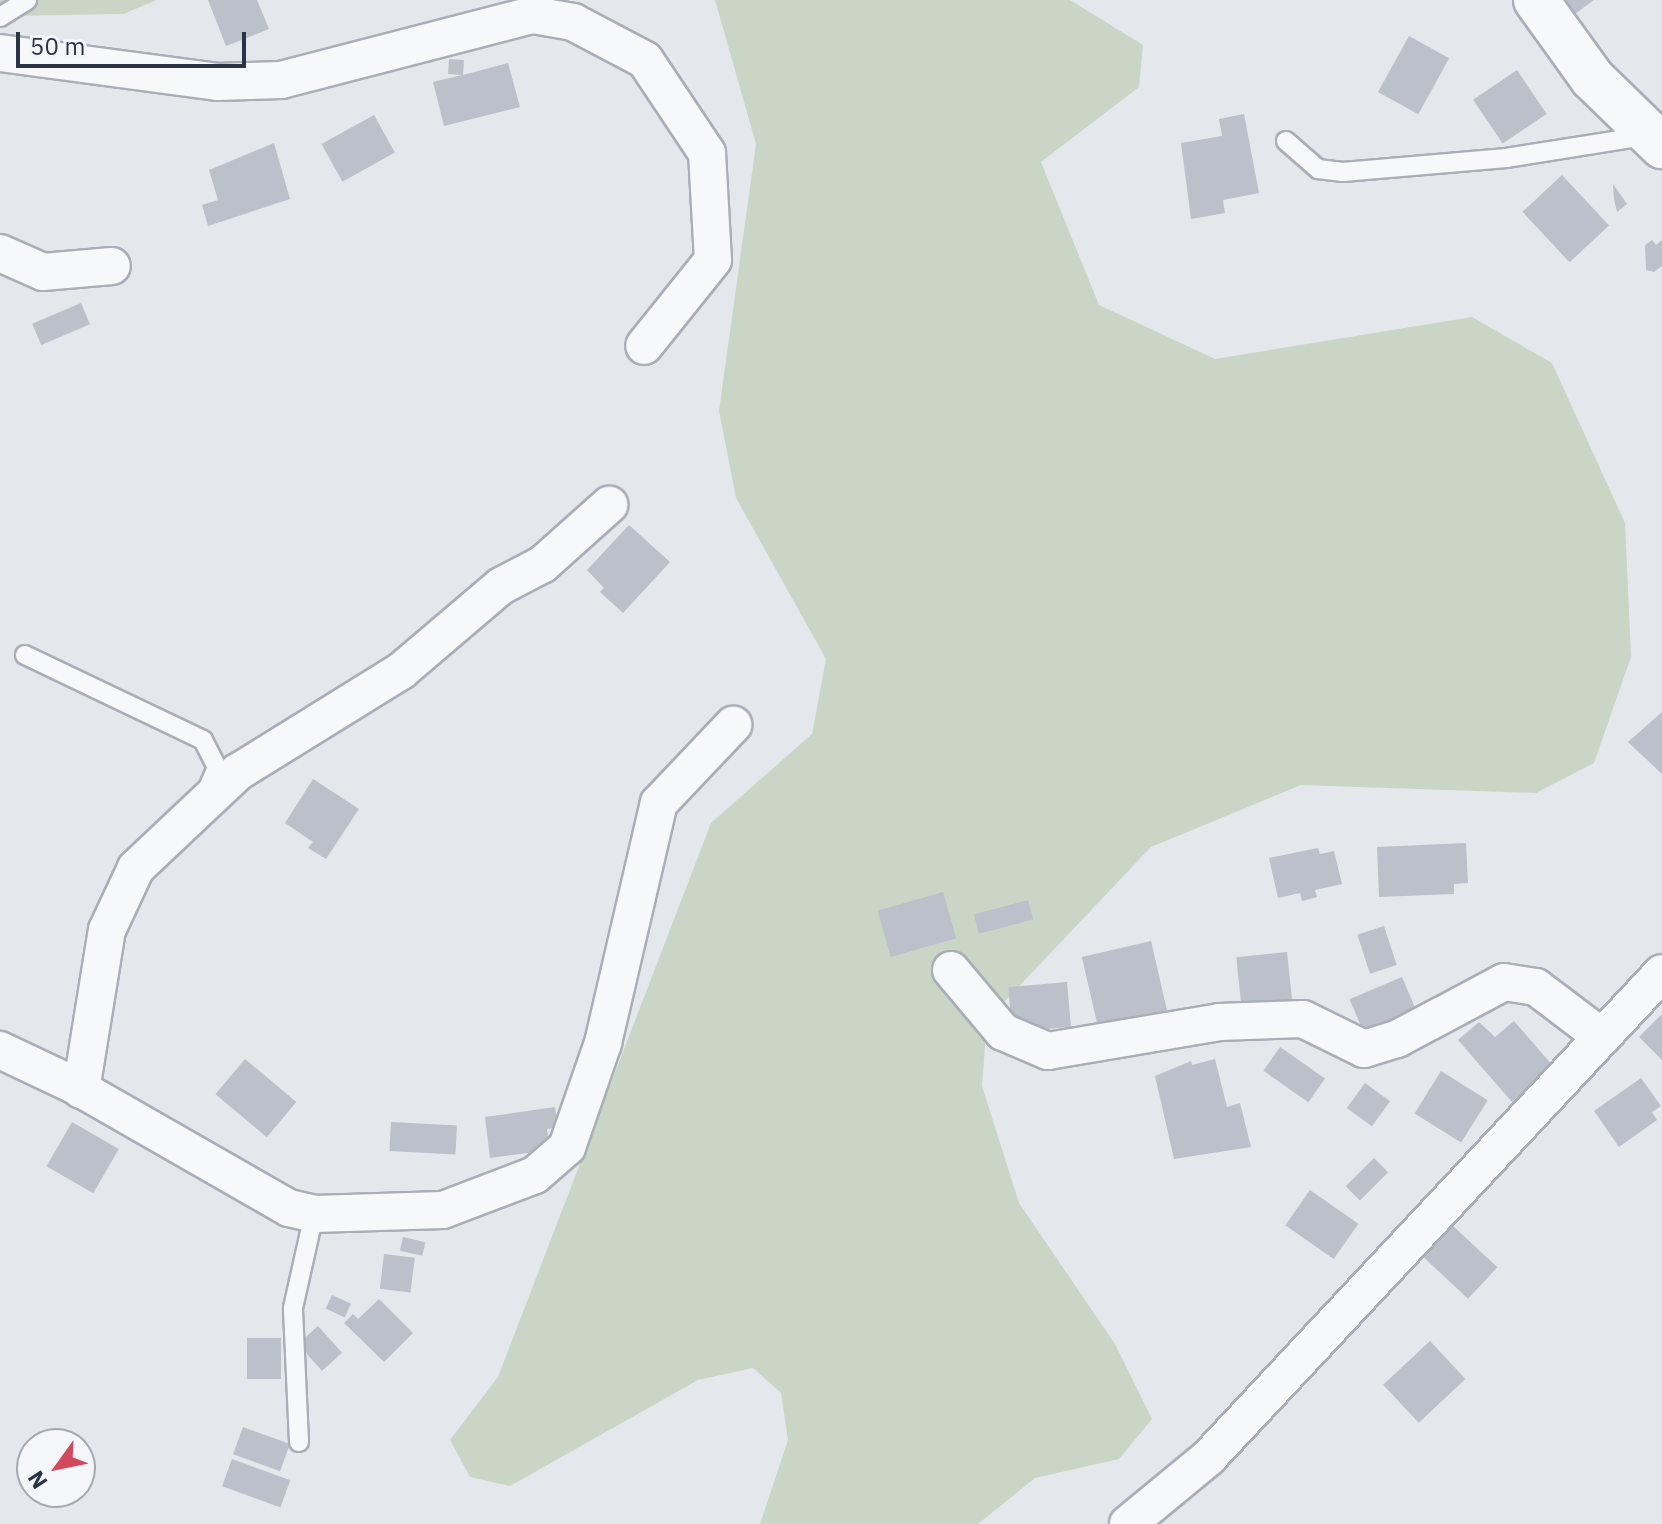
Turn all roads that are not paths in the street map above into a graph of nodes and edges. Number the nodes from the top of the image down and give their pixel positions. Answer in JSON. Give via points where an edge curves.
{"nodes":[{"id":1,"x":27,"y":0,"type":"edge"},
{"id":2,"x":1536,"y":0,"type":"edge"},
{"id":3,"x":0,"y":17,"type":"edge"},
{"id":4,"x":0,"y":53,"type":"edge"},
{"id":5,"x":1657,"y":140,"type":"edge"},
{"id":6,"x":1286,"y":141,"type":"dead end"},
{"id":7,"x":0,"y":253,"type":"edge"},
{"id":8,"x":112,"y":266,"type":"dead end"},
{"id":9,"x":644,"y":346,"type":"dead end"},
{"id":10,"x":609,"y":505,"type":"dead end"},
{"id":11,"x":25,"y":655,"type":"dead end"},
{"id":12,"x":733,"y":725,"type":"dead end"},
{"id":13,"x":203,"y":800,"type":"junction"},
{"id":14,"x":951,"y":970,"type":"dead end"},
{"id":15,"x":1662,"y":973,"type":"edge"},
{"id":16,"x":1602,"y":1037,"type":"junction"},
{"id":17,"x":0,"y":1050,"type":"edge"},
{"id":18,"x":81,"y":1090,"type":"junction"},
{"id":19,"x":314,"y":1214,"type":"junction"},
{"id":20,"x":299,"y":1442,"type":"dead end"},
{"id":21,"x":1128,"y":1524,"type":"edge"}],
"edges":[{"from":1,"to":3,"type":"lane"},
{"from":2,"to":5,"type":"street","via":[[1592,78]]},
{"from":4,"to":9,"type":"street","via":[[217,82],[281,80],[533,15],[573,22],[645,60],[707,153],[713,260]]},
{"from":5,"to":6,"type":"lane","via":[[1343,172],[1318,169]]},
{"from":7,"to":8,"type":"street","via":[[43,272]]},
{"from":10,"to":13,"type":"street","via":[[543,564],[501,586],[401,671],[250,764]]},
{"from":11,"to":13,"type":"lane","via":[[203,740],[217,767]]},
{"from":12,"to":19,"type":"street","via":[[659,803],[624,968],[567,1147],[535,1175],[443,1210]]},
{"from":13,"to":18,"type":"street","via":[[136,868],[107,930]]},
{"from":14,"to":16,"type":"street","via":[[1003,1032],[1048,1051],[1219,1022],[1303,1019],[1364,1049],[1397,1039],[1504,982],[1536,987]]},
{"from":15,"to":16,"type":"street"},
{"from":16,"to":21,"type":"street","via":[[1208,1458]]},
{"from":17,"to":18,"type":"street"},
{"from":18,"to":19,"type":"street","via":[[289,1208]]},
{"from":19,"to":20,"type":"lane","via":[[293,1308]]}]}
